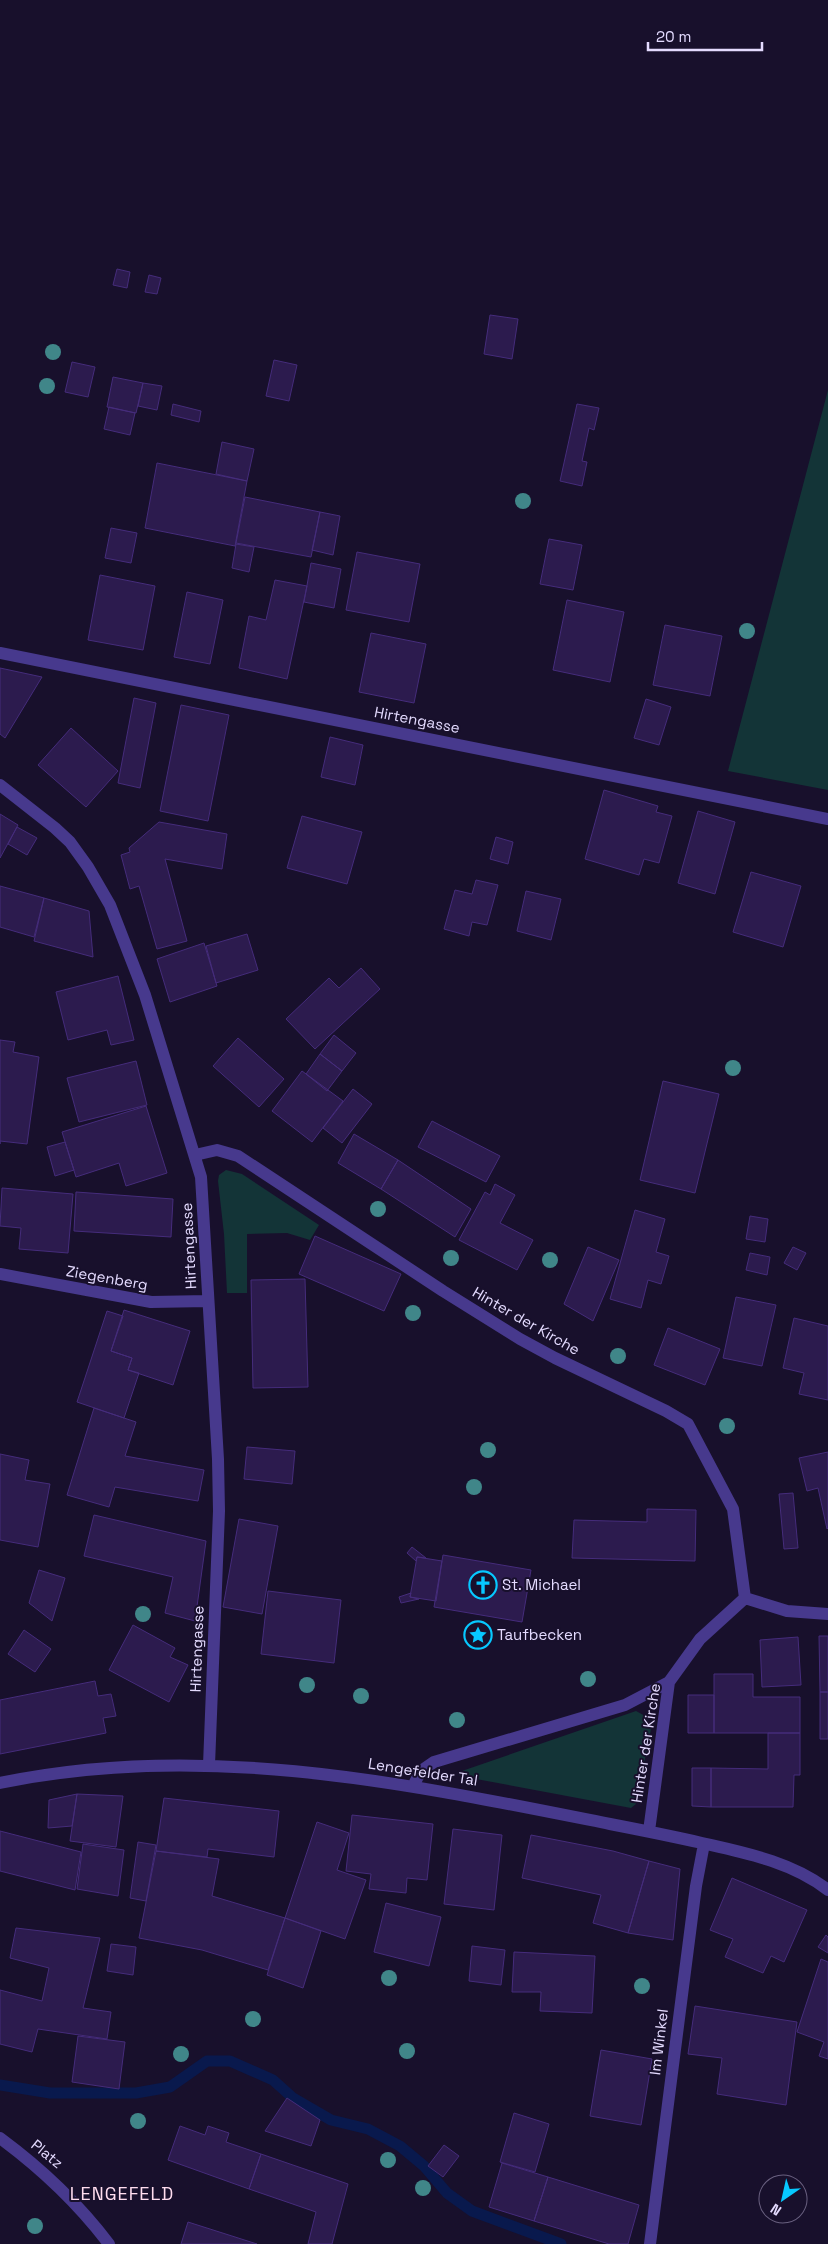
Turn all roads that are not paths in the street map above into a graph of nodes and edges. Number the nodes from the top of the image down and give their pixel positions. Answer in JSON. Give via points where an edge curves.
{"nodes":[{"id":1,"x":0,"y":653,"type":"edge"},
{"id":2,"x":0,"y":785,"type":"edge"},
{"id":3,"x":828,"y":819,"type":"edge"},
{"id":4,"x":195,"y":1155,"type":"junction"},
{"id":5,"x":0,"y":1274,"type":"edge"},
{"id":6,"x":208,"y":1301,"type":"junction"},
{"id":7,"x":745,"y":1598,"type":"junction"},
{"id":8,"x":828,"y":1614,"type":"edge"},
{"id":9,"x":669,"y":1682,"type":"junction"},
{"id":10,"x":209,"y":1765,"type":"junction"},
{"id":11,"x":0,"y":1783,"type":"edge"},
{"id":12,"x":413,"y":1786,"type":"junction"},
{"id":13,"x":648,"y":1831,"type":"junction"},
{"id":14,"x":704,"y":1844,"type":"junction"},
{"id":15,"x":828,"y":1890,"type":"edge"},
{"id":16,"x":0,"y":2138,"type":"edge"},
{"id":17,"x":110,"y":2244,"type":"edge"},
{"id":18,"x":650,"y":2244,"type":"edge"}],
"edges":[{"from":1,"to":3,"type":"street","name":"Hirtengasse"},
{"from":2,"to":4,"type":"street","name":"Hirtengasse","via":[[70,842],[110,905],[139,979]]},
{"from":4,"to":6,"type":"street","name":"Hirtengasse","via":[[202,1187]]},
{"from":4,"to":7,"type":"street","name":"Hinter der Kirche","via":[[217,1150],[238,1156],[520,1339],[688,1424],[733,1509]]},
{"from":5,"to":6,"type":"street","name":"Ziegenberg","via":[[151,1302]]},
{"from":6,"to":10,"type":"street","name":"Hirtengasse","via":[[219,1486]]},
{"from":7,"to":8,"type":"street","via":[[787,1611]]},
{"from":7,"to":9,"type":"street","name":"Hinter der Kirche","via":[[700,1639]]},
{"from":9,"to":12,"type":"street","via":[[625,1705],[434,1762],[421,1771]]},
{"from":9,"to":13,"type":"street","name":"Hinter der Kirche"},
{"from":10,"to":11,"type":"street","name":"Lengefelder Tal","via":[[115,1766]]},
{"from":10,"to":12,"type":"street","name":"Lengefelder Tal","via":[[280,1769]]},
{"from":12,"to":13,"type":"street","name":"Lengefelder Tal"},
{"from":13,"to":14,"type":"street","name":"Lengefelder Tal"},
{"from":14,"to":15,"type":"street","name":"Lengefelder Tal","via":[[786,1866]]},
{"from":14,"to":18,"type":"street","name":"Im Winkel"},
{"from":16,"to":17,"type":"street","name":"Platz","via":[[54,2180]]}]}
